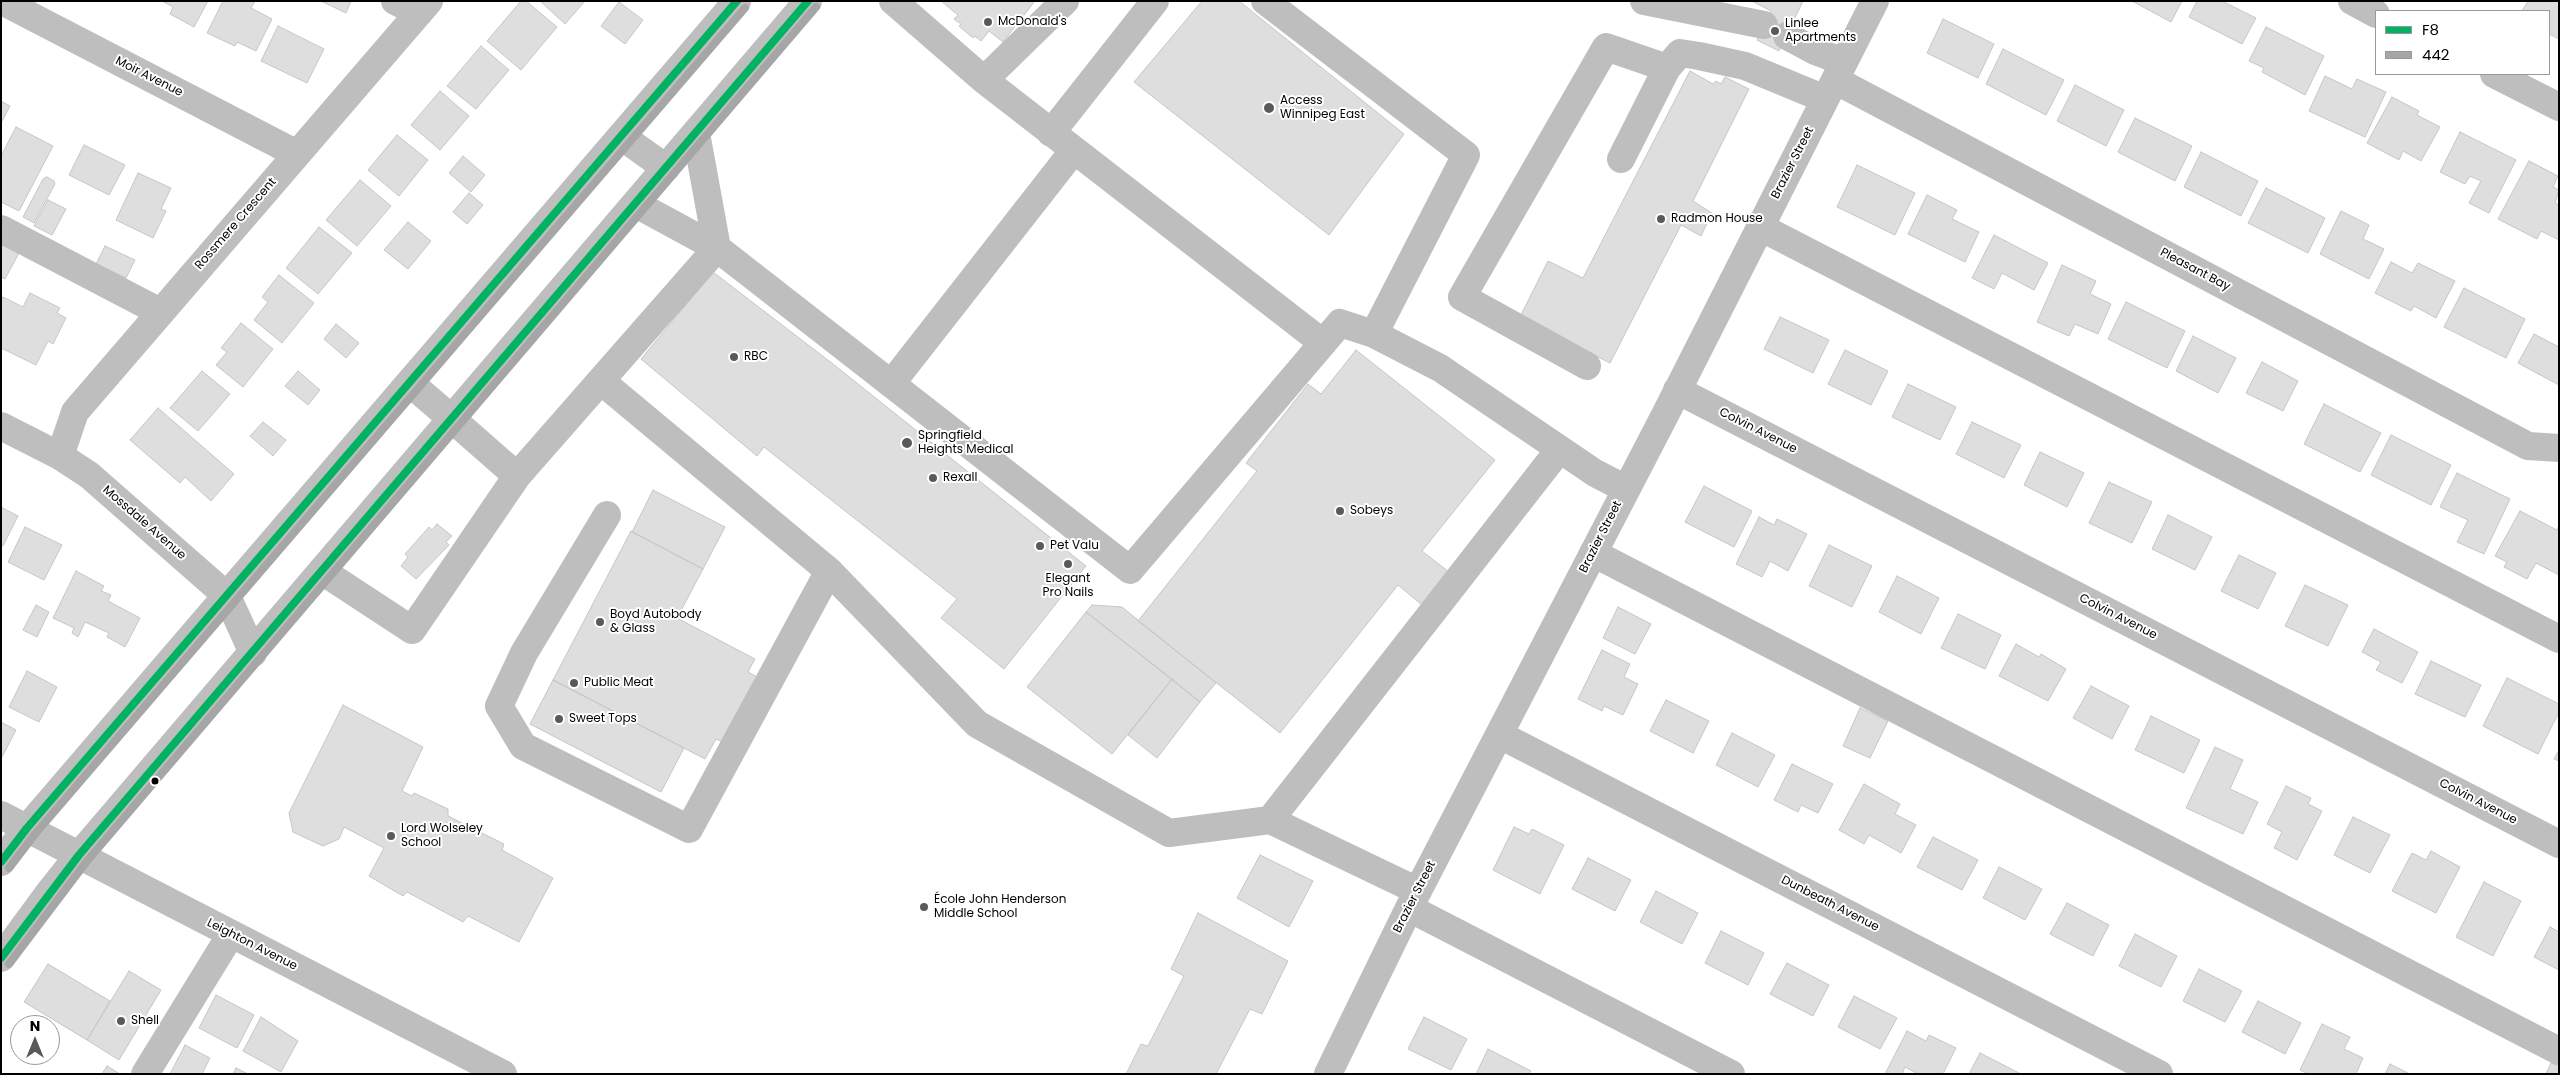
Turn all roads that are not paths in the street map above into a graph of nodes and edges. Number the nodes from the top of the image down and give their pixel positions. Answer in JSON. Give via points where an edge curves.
{"nodes":[{"id":1,"x":2,"y":1,"type":"edge"},
{"id":2,"x":395,"y":1,"type":"edge"},
{"id":3,"x":737,"y":1,"type":"edge"},
{"id":4,"x":808,"y":1,"type":"edge"},
{"id":5,"x":1065,"y":1,"type":"edge"},
{"id":6,"x":1155,"y":1,"type":"edge"},
{"id":7,"x":1266,"y":1,"type":"edge"},
{"id":8,"x":1644,"y":1,"type":"edge"},
{"id":9,"x":1876,"y":1,"type":"edge"},
{"id":10,"x":2352,"y":1,"type":"edge"},
{"id":11,"x":890,"y":2,"type":"edge"},
{"id":12,"x":424,"y":7,"type":"edge"},
{"id":13,"x":2375,"y":13,"type":"edge"},
{"id":14,"x":1667,"y":68,"type":"junction"},
{"id":15,"x":2496,"y":75,"type":"edge"},
{"id":16,"x":984,"y":80,"type":"junction"},
{"id":17,"x":1835,"y":81,"type":"junction"},
{"id":18,"x":2559,"y":107,"type":"edge"},
{"id":19,"x":696,"y":133,"type":"junction"},
{"id":20,"x":1051,"y":133,"type":"junction"},
{"id":21,"x":622,"y":136,"type":"junction"},
{"id":22,"x":1074,"y":150,"type":"junction"},
{"id":23,"x":297,"y":154,"type":"junction"},
{"id":24,"x":1621,"y":159,"type":"dead end"},
{"id":25,"x":666,"y":168,"type":"junction"},
{"id":26,"x":636,"y":204,"type":"junction"},
{"id":27,"x":1760,"y":227,"type":"junction"},
{"id":28,"x":1,"y":228,"type":"edge"},
{"id":29,"x":717,"y":248,"type":"junction"},
{"id":30,"x":160,"y":312,"type":"junction"},
{"id":31,"x":1374,"y":334,"type":"junction"},
{"id":32,"x":1323,"y":343,"type":"junction"},
{"id":33,"x":1586,"y":366,"type":"dead end"},
{"id":34,"x":601,"y":380,"type":"junction"},
{"id":35,"x":410,"y":383,"type":"junction"},
{"id":36,"x":891,"y":384,"type":"junction"},
{"id":37,"x":1677,"y":390,"type":"junction"},
{"id":38,"x":452,"y":419,"type":"junction"},
{"id":39,"x":1,"y":426,"type":"edge"},
{"id":40,"x":2559,"y":448,"type":"edge"},
{"id":41,"x":1559,"y":450,"type":"junction"},
{"id":42,"x":60,"y":456,"type":"junction"},
{"id":43,"x":517,"y":476,"type":"junction"},
{"id":44,"x":1626,"y":489,"type":"junction"},
{"id":45,"x":607,"y":516,"type":"dead end"},
{"id":46,"x":1594,"y":553,"type":"junction"},
{"id":47,"x":322,"y":571,"type":"junction"},
{"id":48,"x":829,"y":571,"type":"junction"},
{"id":49,"x":227,"y":596,"type":"junction"},
{"id":50,"x":2559,"y":639,"type":"edge"},
{"id":51,"x":253,"y":653,"type":"junction"},
{"id":52,"x":1500,"y":735,"type":"junction"},
{"id":53,"x":1,"y":815,"type":"edge"},
{"id":54,"x":1270,"y":820,"type":"junction"},
{"id":55,"x":27,"y":828,"type":"junction"},
{"id":56,"x":2559,"y":844,"type":"edge"},
{"id":57,"x":79,"y":855,"type":"junction"},
{"id":58,"x":1,"y":862,"type":"edge"},
{"id":59,"x":1413,"y":899,"type":"junction"},
{"id":60,"x":231,"y":934,"type":"junction"},
{"id":61,"x":1,"y":958,"type":"edge"},
{"id":62,"x":2559,"y":1051,"type":"edge"},
{"id":63,"x":146,"y":1074,"type":"edge"},
{"id":64,"x":503,"y":1074,"type":"edge"},
{"id":65,"x":1328,"y":1074,"type":"edge"},
{"id":66,"x":1731,"y":1074,"type":"edge"},
{"id":67,"x":2159,"y":1074,"type":"edge"}],
"edges":[{"from":1,"to":23,"type":"street","name":"Moir Avenue"},
{"from":2,"to":12,"type":"street"},
{"from":3,"to":21,"type":"street"},
{"from":4,"to":19,"type":"street"},
{"from":5,"to":16,"type":"street"},
{"from":6,"to":20,"type":"street"},
{"from":7,"to":31,"type":"street","via":[[1466,155]]},
{"from":8,"to":17,"type":"street","via":[[1775,31],[1815,51]]},
{"from":9,"to":17,"type":"street","name":"Brazier Street"},
{"from":10,"to":13,"type":"street"},
{"from":11,"to":16,"type":"street"},
{"from":12,"to":23,"type":"street","name":"Rossmere Crescent"},
{"from":14,"to":17,"type":"street","via":[[1680,53]]},
{"from":14,"to":24,"type":"street"},
{"from":14,"to":33,"type":"street","via":[[1606,47],[1462,297]]},
{"from":15,"to":18,"type":"street"},
{"from":16,"to":20,"type":"street"},
{"from":17,"to":27,"type":"street","name":"Brazier Street"},
{"from":17,"to":40,"type":"street","name":"Pleasant Bay","via":[[2528,446]]},
{"from":19,"to":25,"type":"street"},
{"from":19,"to":29,"type":"street"},
{"from":20,"to":22,"type":"street"},
{"from":21,"to":25,"type":"street"},
{"from":21,"to":35,"type":"street"},
{"from":22,"to":32,"type":"street"},
{"from":22,"to":36,"type":"street"},
{"from":23,"to":30,"type":"street","name":"Rossmere Crescent"},
{"from":25,"to":26,"type":"street"},
{"from":26,"to":29,"type":"street"},
{"from":26,"to":38,"type":"street"},
{"from":27,"to":37,"type":"street","name":"Brazier Street"},
{"from":27,"to":50,"type":"street"},
{"from":28,"to":30,"type":"street"},
{"from":29,"to":34,"type":"street"},
{"from":29,"to":36,"type":"street"},
{"from":30,"to":42,"type":"street","name":"Rossmere Crescent","via":[[75,412]]},
{"from":31,"to":32,"type":"street","via":[[1340,323]]},
{"from":31,"to":41,"type":"street","via":[[1440,368]]},
{"from":32,"to":36,"type":"street","via":[[1130,570]]},
{"from":34,"to":43,"type":"street"},
{"from":34,"to":48,"type":"street"},
{"from":35,"to":38,"type":"street"},
{"from":35,"to":49,"type":"street"},
{"from":37,"to":44,"type":"street","name":"Brazier Street"},
{"from":37,"to":56,"type":"street","name":"Colvin Avenue"},
{"from":38,"to":43,"type":"street"},
{"from":38,"to":47,"type":"street"},
{"from":39,"to":42,"type":"street","name":"Mossdale Avenue"},
{"from":41,"to":44,"type":"street"},
{"from":41,"to":54,"type":"street"},
{"from":42,"to":49,"type":"street","name":"Mossdale Avenue","via":[[89,475]]},
{"from":43,"to":47,"type":"street","via":[[412,630]]},
{"from":44,"to":46,"type":"street","name":"Brazier Street"},
{"from":45,"to":48,"type":"street","via":[[524,653],[500,706],[523,746],[689,829]]},
{"from":46,"to":52,"type":"street","name":"Brazier Street"},
{"from":46,"to":62,"type":"street"},
{"from":47,"to":51,"type":"street"},
{"from":48,"to":54,"type":"street","via":[[977,724],[1169,833]]},
{"from":49,"to":51,"type":"street","name":"Mossdale Avenue"},
{"from":49,"to":55,"type":"street"},
{"from":51,"to":57,"type":"street"},
{"from":52,"to":59,"type":"street","name":"Brazier Street"},
{"from":52,"to":67,"type":"street","name":"Dunbeath Avenue"},
{"from":53,"to":55,"type":"street","name":"Leighton Avenue"},
{"from":54,"to":59,"type":"street"},
{"from":55,"to":57,"type":"street","name":"Leighton Avenue"},
{"from":55,"to":58,"type":"street"},
{"from":57,"to":60,"type":"street","name":"Leighton Avenue"},
{"from":57,"to":61,"type":"street"},
{"from":59,"to":65,"type":"street","name":"Brazier Street"},
{"from":59,"to":66,"type":"street"},
{"from":60,"to":63,"type":"street"},
{"from":60,"to":64,"type":"street","name":"Leighton Avenue"}]}
